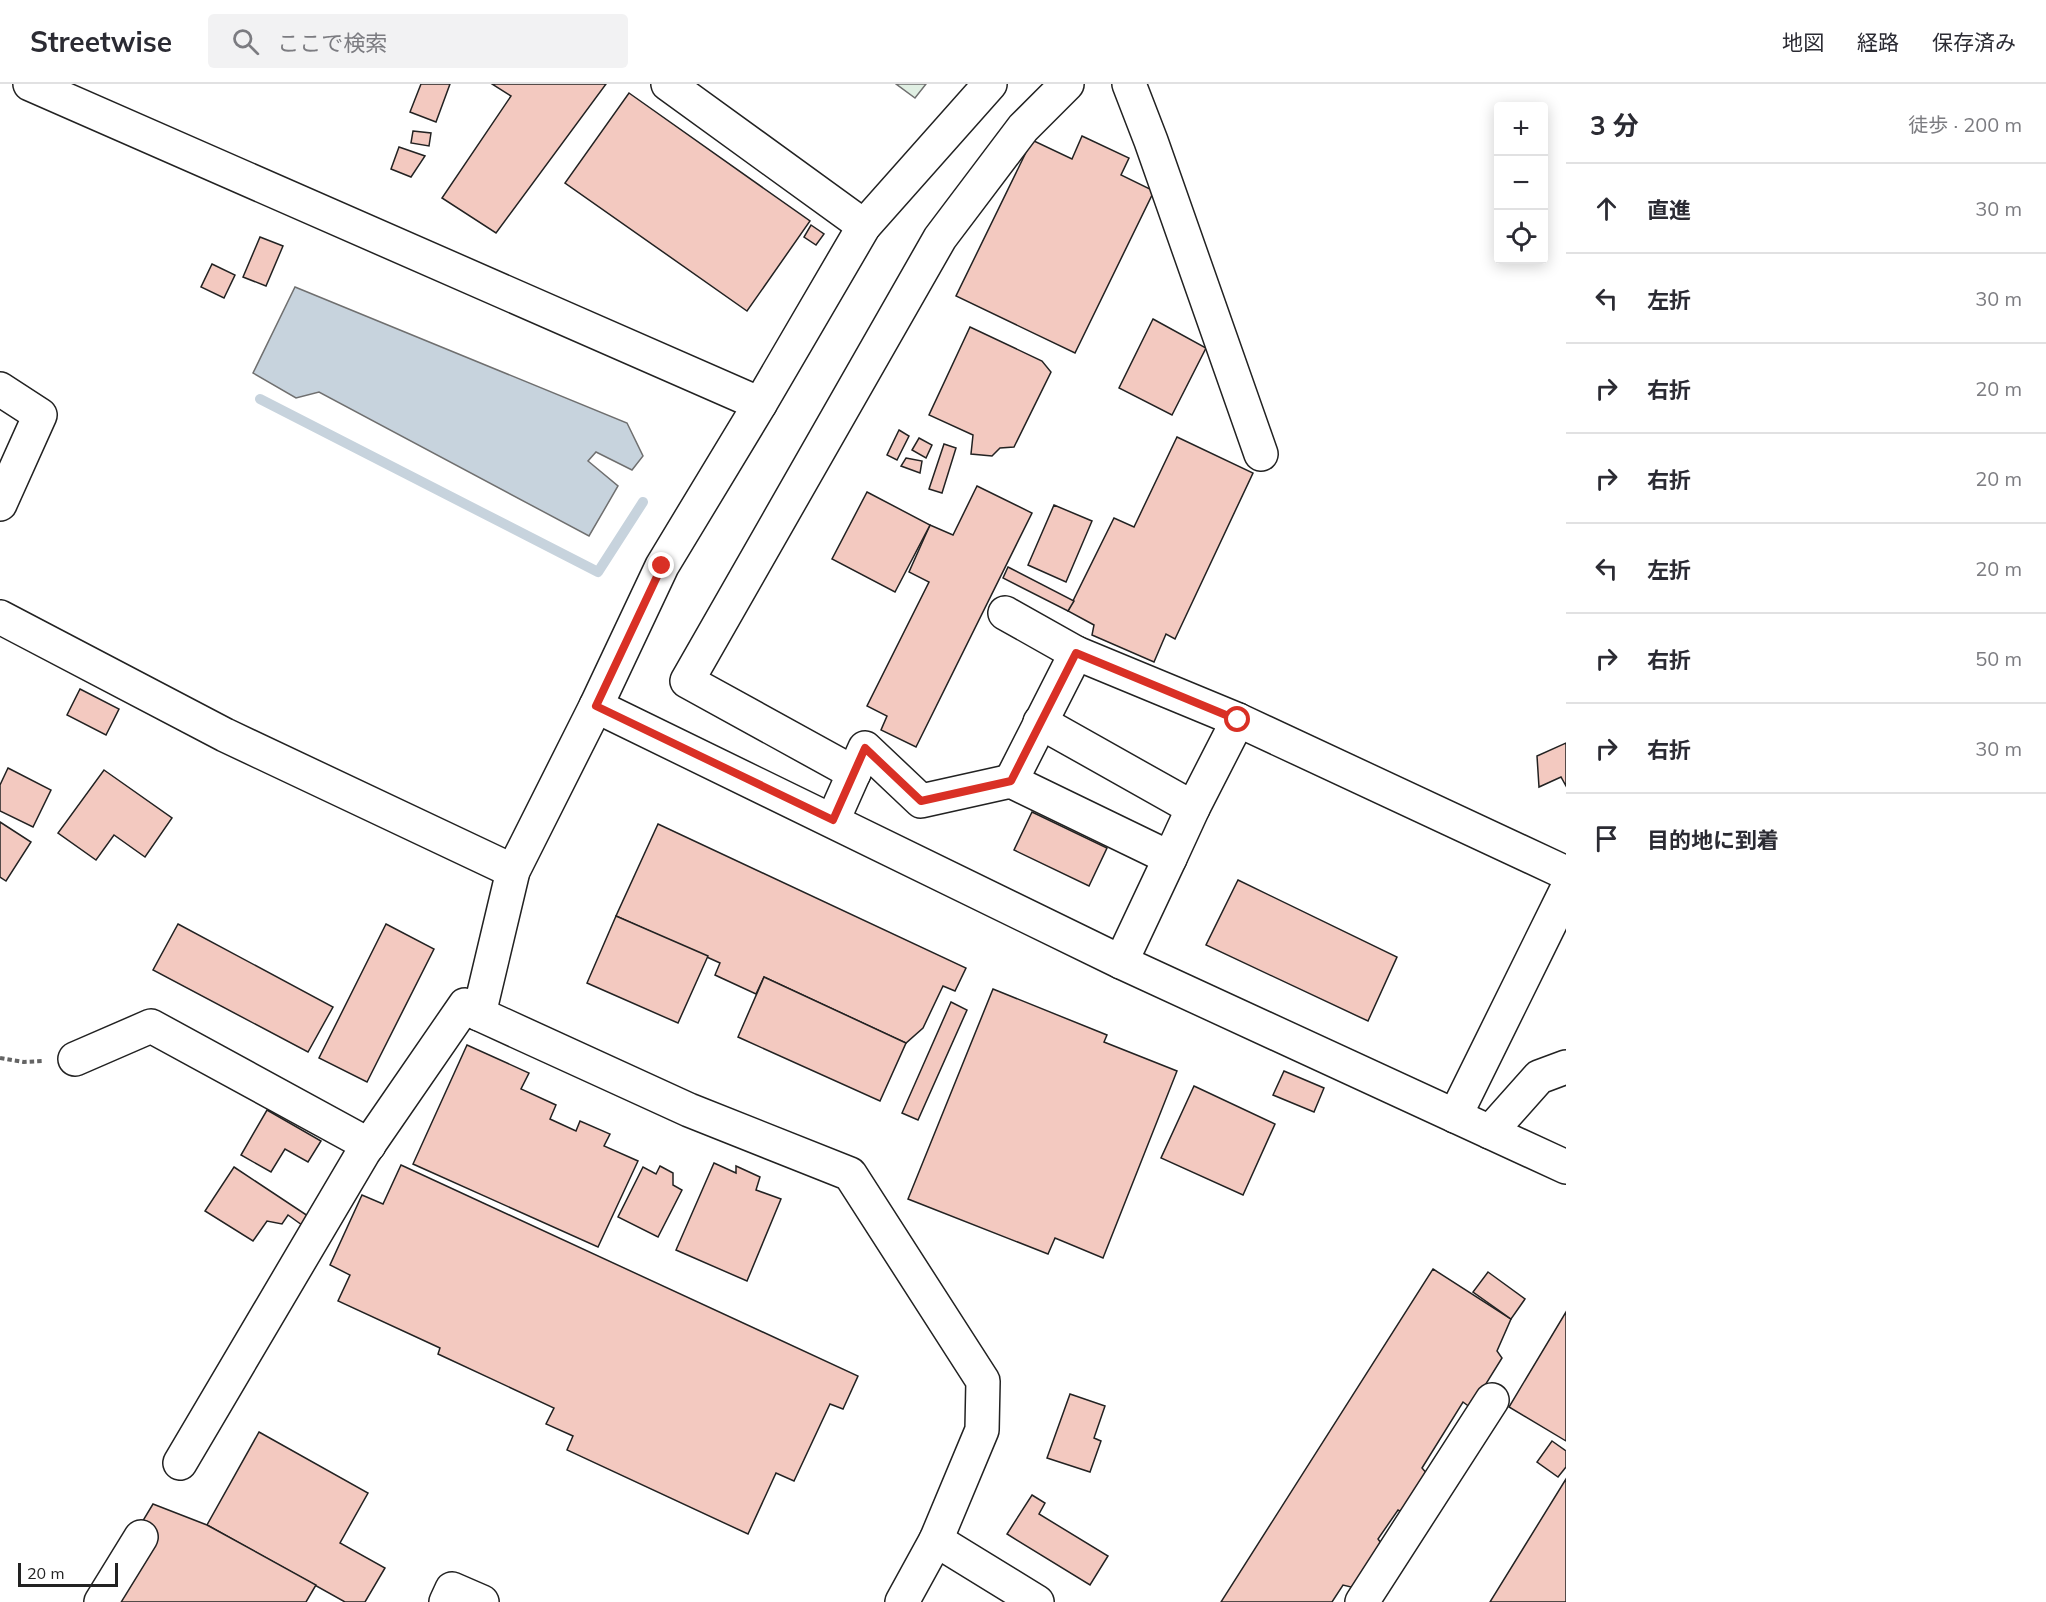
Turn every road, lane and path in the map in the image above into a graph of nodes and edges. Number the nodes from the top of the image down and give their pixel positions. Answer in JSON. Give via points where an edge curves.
{"nodes":[{"id":1,"x":30,"y":84,"type":"edge"},
{"id":2,"x":668,"y":84,"type":"edge"},
{"id":3,"x":990,"y":84,"type":"edge"},
{"id":4,"x":1067,"y":84,"type":"edge"},
{"id":5,"x":1129,"y":84,"type":"edge"},
{"id":6,"x":864,"y":226,"type":"junction"},
{"id":7,"x":0,"y":389,"type":"edge"},
{"id":8,"x":760,"y":404,"type":"junction"},
{"id":9,"x":1261,"y":454,"type":"dead end"},
{"id":10,"x":0,"y":504,"type":"edge"},
{"id":11,"x":1005,"y":613,"type":"dead end"},
{"id":12,"x":0,"y":617,"type":"edge"},
{"id":13,"x":1076,"y":653,"type":"junction"},
{"id":14,"x":596,"y":706,"type":"junction"},
{"id":15,"x":1238,"y":720,"type":"junction"},
{"id":16,"x":1041,"y":722,"type":"junction"},
{"id":17,"x":854,"y":773,"type":"junction"},
{"id":18,"x":1011,"y":781,"type":"junction"},
{"id":19,"x":1193,"y":808,"type":"junction"},
{"id":20,"x":833,"y":820,"type":"junction"},
{"id":21,"x":1170,"y":858,"type":"junction"},
{"id":22,"x":513,"y":871,"type":"junction"},
{"id":23,"x":1566,"y":873,"type":"edge"},
{"id":24,"x":1566,"y":891,"type":"edge"},
{"id":25,"x":1121,"y":962,"type":"junction"},
{"id":26,"x":479,"y":1014,"type":"junction"},
{"id":27,"x":0,"y":1058,"type":"edge"},
{"id":28,"x":75,"y":1059,"type":"joint"},
{"id":29,"x":1566,"y":1067,"type":"edge"},
{"id":30,"x":1455,"y":1116,"type":"junction"},
{"id":31,"x":1490,"y":1132,"type":"junction"},
{"id":32,"x":369,"y":1145,"type":"junction"},
{"id":33,"x":1566,"y":1167,"type":"edge"},
{"id":34,"x":1492,"y":1400,"type":"dead end"},
{"id":35,"x":180,"y":1463,"type":"dead end"},
{"id":36,"x":141,"y":1537,"type":"dead end"},
{"id":37,"x":936,"y":1540,"type":"junction"},
{"id":38,"x":101,"y":1602,"type":"edge"},
{"id":39,"x":446,"y":1602,"type":"edge"},
{"id":40,"x":482,"y":1602,"type":"edge"},
{"id":41,"x":902,"y":1602,"type":"edge"},
{"id":42,"x":1037,"y":1602,"type":"edge"},
{"id":43,"x":1362,"y":1602,"type":"edge"}],
"edges":[{"from":1,"to":8,"type":"street"},
{"from":2,"to":6,"type":"street"},
{"from":3,"to":6,"type":"street"},
{"from":4,"to":17,"type":"street","via":[[1023,128],[940,238],[687,681]]},
{"from":5,"to":9,"type":"street"},
{"from":6,"to":8,"type":"street"},
{"from":7,"to":10,"type":"street","via":[[40,415]]},
{"from":8,"to":14,"type":"street","via":[[662,566]]},
{"from":11,"to":13,"type":"street"},
{"from":12,"to":22,"type":"street","via":[[225,735]]},
{"from":13,"to":15,"type":"street"},
{"from":13,"to":16,"type":"street"},
{"from":14,"to":20,"type":"street"},
{"from":14,"to":22,"type":"street"},
{"from":15,"to":19,"type":"street"},
{"from":15,"to":23,"type":"street"},
{"from":16,"to":18,"type":"street"},
{"from":16,"to":19,"type":"street"},
{"from":17,"to":18,"type":"street","via":[[865,748],[921,801]]},
{"from":17,"to":20,"type":"street"},
{"from":18,"to":21,"type":"street"},
{"from":19,"to":21,"type":"street"},
{"from":20,"to":25,"type":"street"},
{"from":21,"to":25,"type":"street"},
{"from":22,"to":26,"type":"street"},
{"from":24,"to":30,"type":"street"},
{"from":25,"to":30,"type":"street"},
{"from":26,"to":32,"type":"street","via":[[465,1005]]},
{"from":26,"to":37,"type":"street","via":[[689,1110],[849,1174],[983,1381],[982,1430]]},
{"from":27,"to":28,"type":"path","via":[[24,1062]]},
{"from":28,"to":32,"type":"street","via":[[151,1026]]},
{"from":29,"to":31,"type":"street","via":[[1539,1077]]},
{"from":30,"to":31,"type":"street"},
{"from":31,"to":33,"type":"street"},
{"from":32,"to":35,"type":"street"},
{"from":34,"to":43,"type":"street"},
{"from":36,"to":38,"type":"street"},
{"from":37,"to":41,"type":"street"},
{"from":37,"to":42,"type":"street"},
{"from":39,"to":40,"type":"street","via":[[452,1589]]}]}
